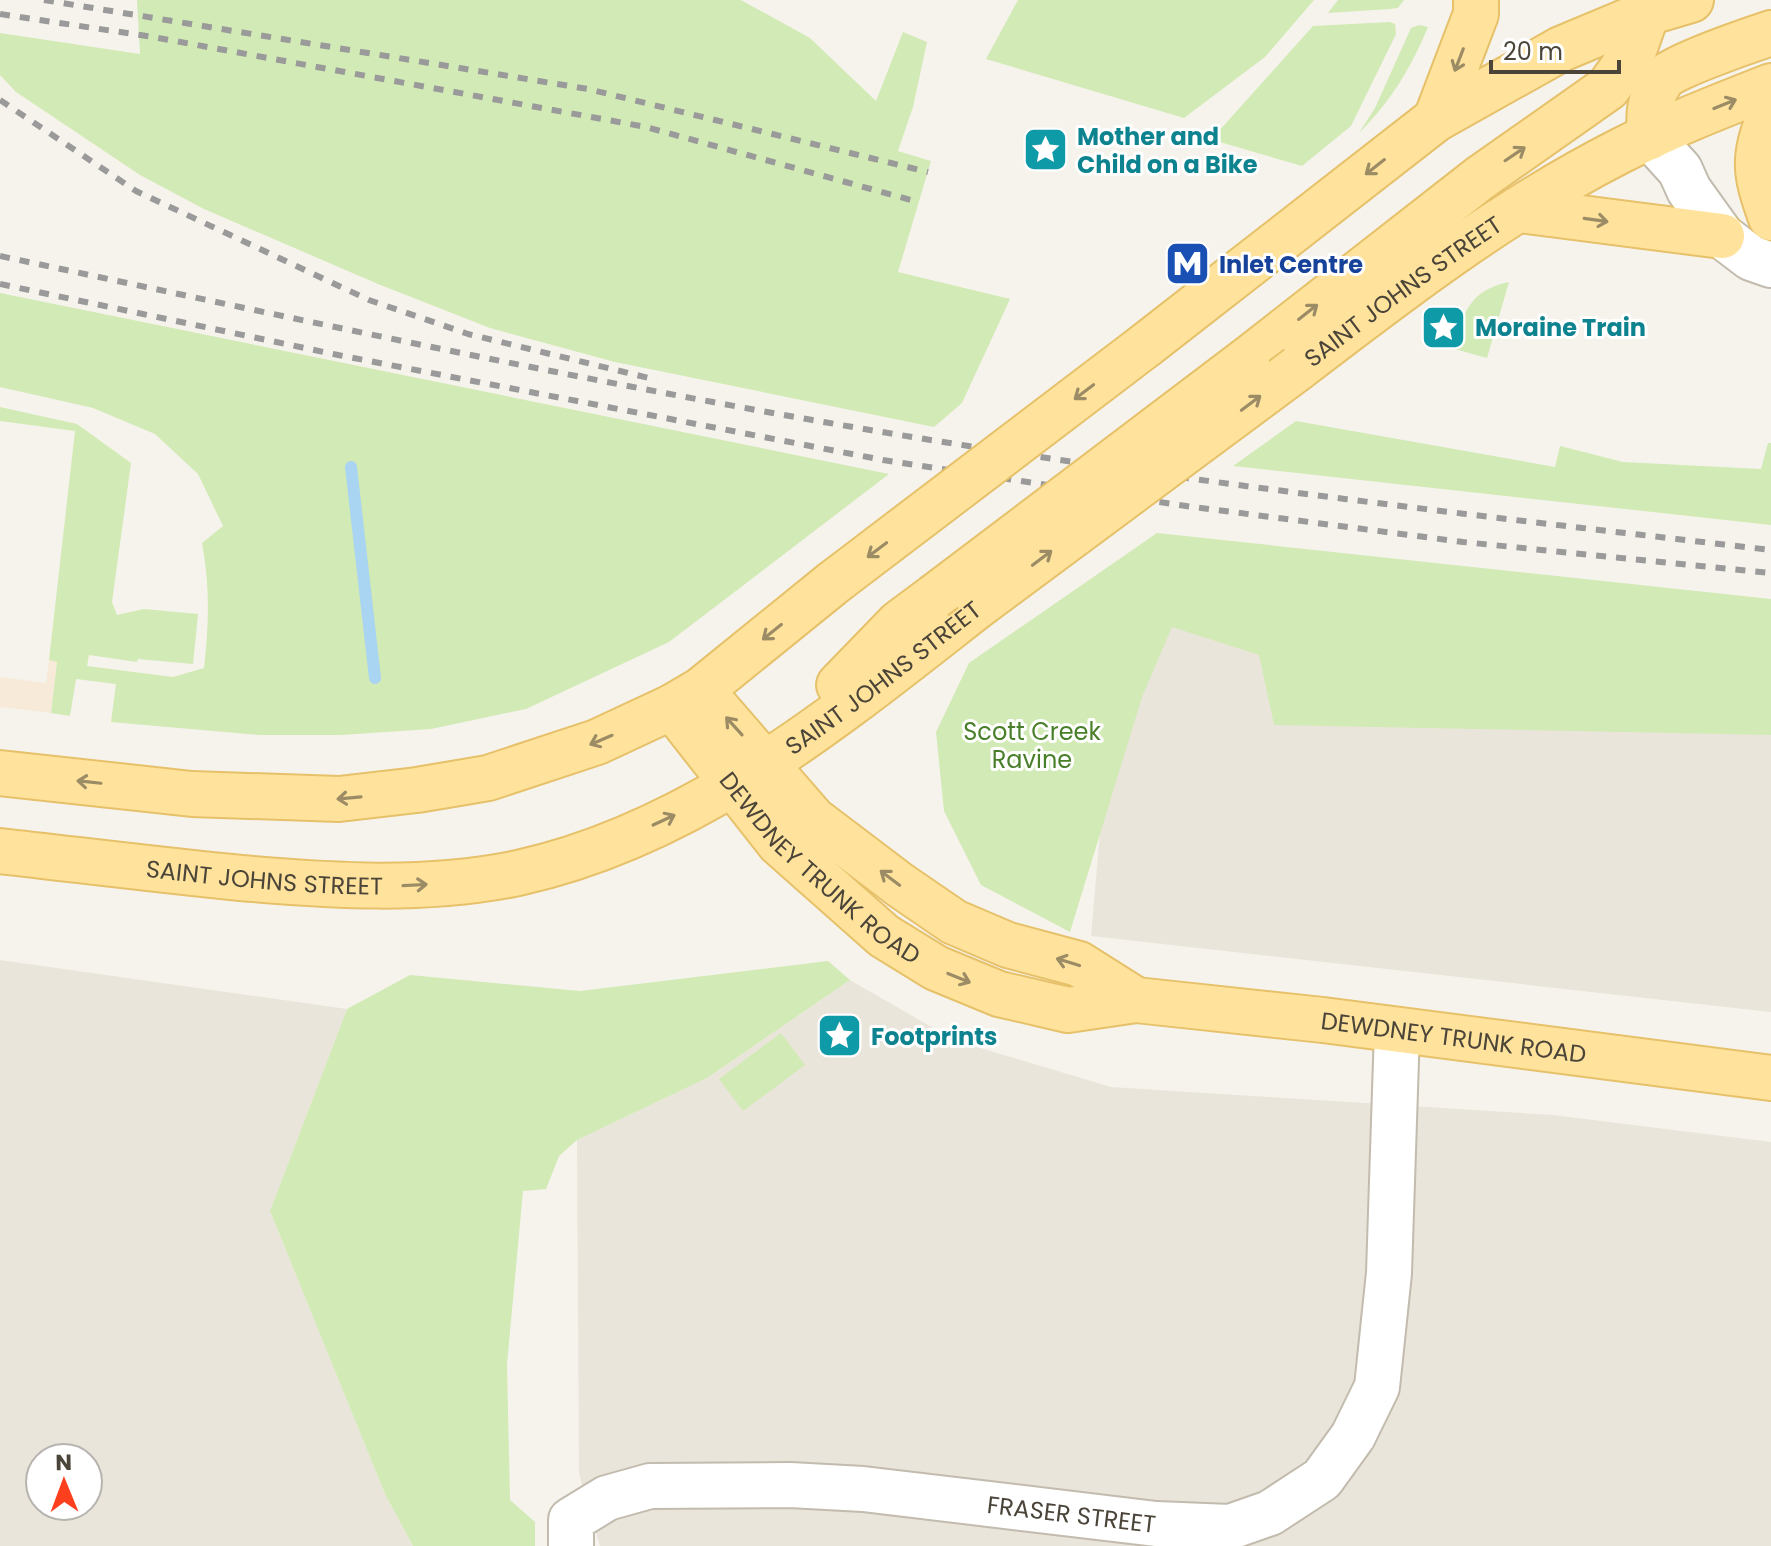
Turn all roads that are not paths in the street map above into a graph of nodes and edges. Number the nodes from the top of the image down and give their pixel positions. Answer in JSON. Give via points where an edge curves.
{"nodes":[{"id":1,"x":1476,"y":0,"type":"edge"},
{"id":2,"x":1691,"y":0,"type":"edge"},
{"id":3,"x":1645,"y":6,"type":"edge"},
{"id":4,"x":1596,"y":15,"type":"edge"},
{"id":5,"x":1771,"y":33,"type":"edge"},
{"id":6,"x":1620,"y":73,"type":"junction"},
{"id":7,"x":1664,"y":75,"type":"junction"},
{"id":8,"x":1771,"y":86,"type":"edge"},
{"id":9,"x":1771,"y":111,"type":"edge"},
{"id":10,"x":1436,"y":119,"type":"junction"},
{"id":11,"x":1665,"y":130,"type":"junction"},
{"id":12,"x":1519,"y":210,"type":"junction"},
{"id":13,"x":1771,"y":218,"type":"edge"},
{"id":14,"x":1722,"y":236,"type":"junction"},
{"id":15,"x":1771,"y":265,"type":"edge"},
{"id":16,"x":687,"y":699,"type":"junction"},
{"id":17,"x":0,"y":773,"type":"edge"},
{"id":18,"x":749,"y":773,"type":"junction"},
{"id":19,"x":0,"y":851,"type":"edge"},
{"id":20,"x":1397,"y":1030,"type":"junction"},
{"id":21,"x":1771,"y":1078,"type":"edge"},
{"id":22,"x":571,"y":1546,"type":"edge"}],
"edges":[{"from":1,"to":10,"type":"main road","one_way":true,"via":[[1476,14]]},
{"from":2,"to":3,"type":"main road"},
{"from":3,"to":4,"type":"main road"},
{"from":3,"to":6,"type":"main road","via":[[1633,53]]},
{"from":3,"to":7,"type":"main road"},
{"from":4,"to":6,"type":"main road"},
{"from":4,"to":10,"type":"main road","via":[[1561,49]]},
{"from":5,"to":7,"type":"main road"},
{"from":6,"to":11,"type":"main road"},
{"from":18,"to":6,"type":"main road","one_way":true,"bridge":true,"via":[[899,623],[1480,178],[1590,102]]},
{"from":7,"to":11,"type":"main road","via":[[1649,108]]},
{"from":11,"to":8,"type":"main road","name":"SAINT JOHNS STREET","one_way":true},
{"from":9,"to":13,"type":"main road","via":[[1756,160]]},
{"from":10,"to":16,"type":"main road","one_way":true,"bridge":true},
{"from":11,"to":12,"type":"main road","name":"SAINT JOHNS STREET"},
{"from":11,"to":14,"type":"street","via":[[1689,190]]},
{"from":12,"to":14,"type":"main road","one_way":true},
{"from":18,"to":12,"type":"main road","name":"SAINT JOHNS STREET","one_way":true,"bridge":true,"via":[[805,738],[1412,280]]},
{"from":14,"to":15,"type":"street","via":[[1751,258]]},
{"from":16,"to":17,"type":"main road","one_way":true,"via":[[597,742],[488,778],[339,799],[192,794]]},
{"from":16,"to":18,"type":"main road","name":"DEWDNEY TRUNK ROAD"},
{"from":19,"to":18,"type":"main road","name":"SAINT JOHNS STREET","one_way":true,"via":[[300,883],[453,883],[517,873],[593,850],[670,818]]},
{"from":18,"to":20,"type":"main road","name":"DEWDNEY TRUNK ROAD","via":[[954,922],[1008,945],[1079,964],[1136,1000]]},
{"from":20,"to":21,"type":"main road","name":"DEWDNEY TRUNK ROAD"},
{"from":20,"to":22,"type":"street","name":"FRASER STREET","via":[[1389,1273],[1377,1387],[1353,1436],[1322,1479],[1270,1513],[1230,1527],[1156,1524],[863,1489],[650,1486],[607,1498],[571,1520]]}]}
